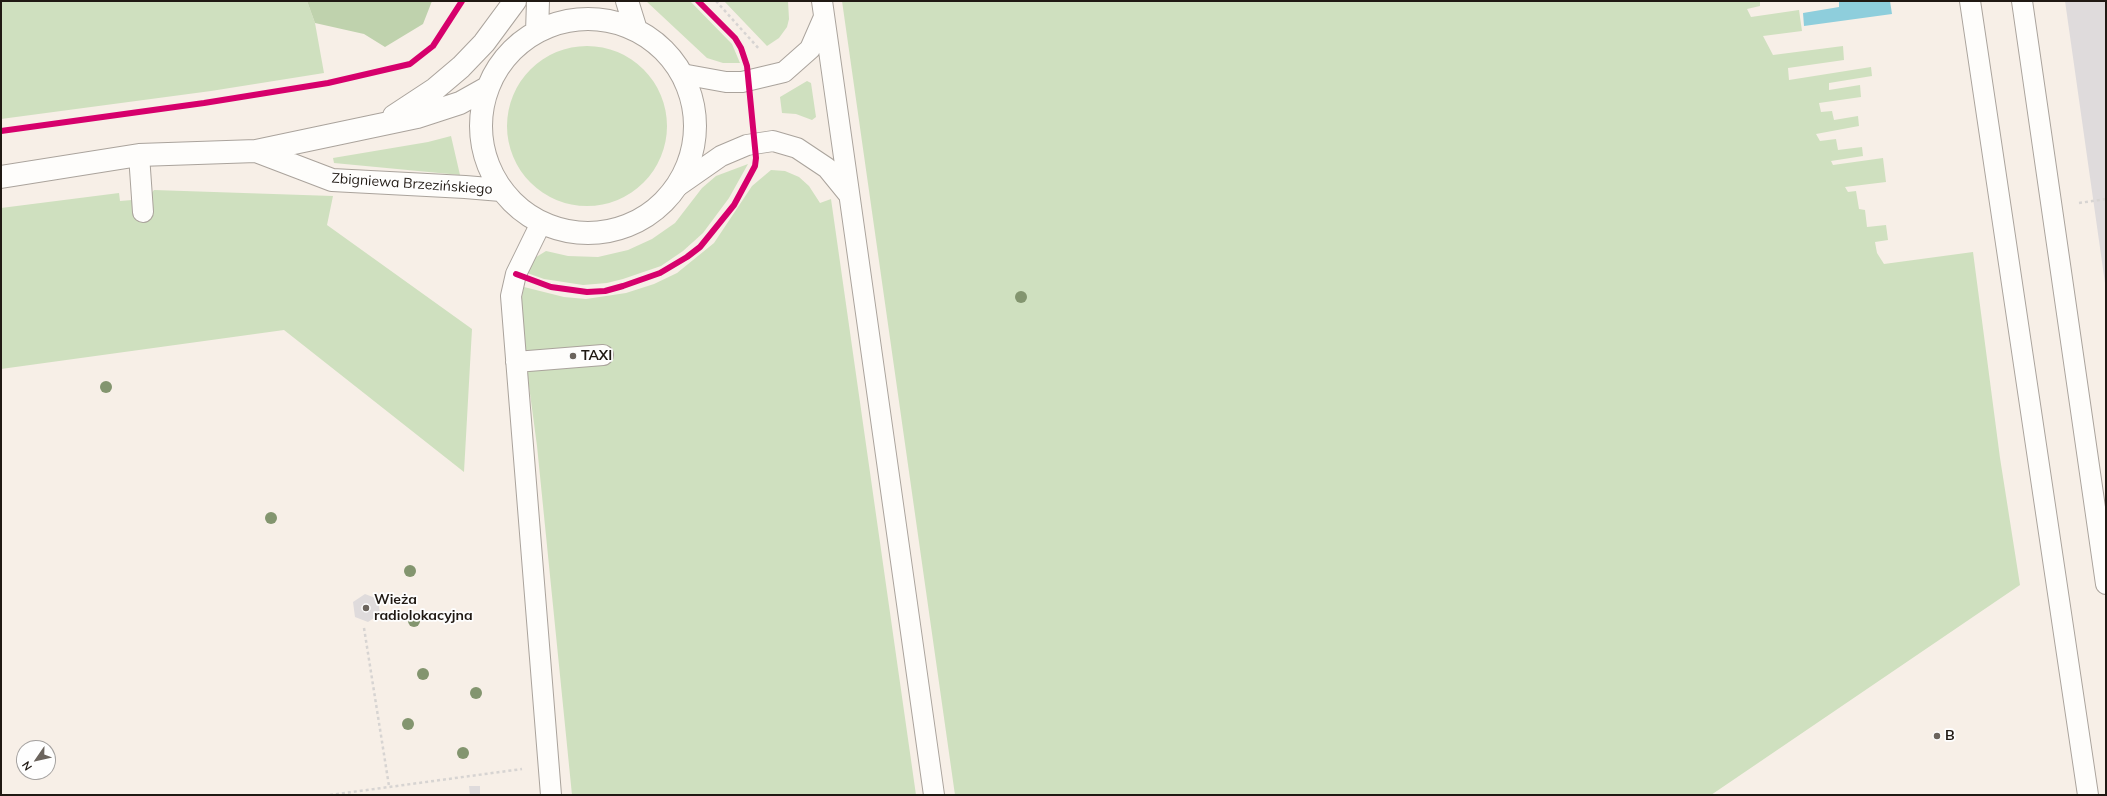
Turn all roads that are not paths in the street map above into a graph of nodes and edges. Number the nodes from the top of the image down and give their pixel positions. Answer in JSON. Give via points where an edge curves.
{"nodes":[{"id":1,"x":515,"y":1,"type":"edge"},
{"id":2,"x":538,"y":1,"type":"edge"},
{"id":3,"x":627,"y":1,"type":"edge"},
{"id":4,"x":1970,"y":1,"type":"edge"},
{"id":5,"x":2022,"y":1,"type":"edge"},
{"id":6,"x":823,"y":9,"type":"edge"},
{"id":7,"x":636,"y":30,"type":"junction"},
{"id":8,"x":537,"y":32,"type":"junction"},
{"id":9,"x":682,"y":74,"type":"junction"},
{"id":10,"x":485,"y":90,"type":"junction"},
{"id":11,"x":378,"y":125,"type":"junction"},
{"id":12,"x":256,"y":151,"type":"junction"},
{"id":13,"x":138,"y":155,"type":"junction"},
{"id":14,"x":1,"y":177,"type":"edge"},
{"id":15,"x":678,"y":186,"type":"junction"},
{"id":16,"x":501,"y":190,"type":"junction"},
{"id":17,"x":849,"y":195,"type":"junction"},
{"id":18,"x":143,"y":212,"type":"dead end"},
{"id":19,"x":541,"y":223,"type":"junction"},
{"id":20,"x":603,"y":355,"type":"dead end"},
{"id":21,"x":516,"y":362,"type":"junction"},
{"id":22,"x":2106,"y":584,"type":"edge"},
{"id":23,"x":551,"y":795,"type":"edge"},
{"id":24,"x":934,"y":795,"type":"edge"},
{"id":25,"x":2088,"y":795,"type":"edge"}],
"edges":[{"from":1,"to":11,"type":"main road","via":[[484,43],[461,67],[408,108]]},
{"from":2,"to":8,"type":"main road"},
{"from":3,"to":7,"type":"main road"},
{"from":4,"to":25,"type":"lane"},
{"from":5,"to":22,"type":"lane"},
{"from":6,"to":9,"type":"lane","via":[[810,49],[784,72],[742,82],[726,82]]},
{"from":6,"to":17,"type":"lane"},
{"from":7,"to":8,"type":"main road","via":[[616,22],[576,19]]},
{"from":7,"to":9,"type":"main road","via":[[662,48]]},
{"from":8,"to":10,"type":"main road","via":[[511,51]]},
{"from":9,"to":15,"type":"main road","via":[[695,111],[694,150]]},
{"from":10,"to":11,"type":"main road","name":"Zbigniewa Brzezińskiego","via":[[446,108]]},
{"from":10,"to":16,"type":"main road","via":[[481,137],[487,165]]},
{"from":11,"to":12,"type":"main road","name":"Zbigniewa Brzezińskiego"},
{"from":12,"to":13,"type":"main road","name":"Zbigniewa Brzezińskiego"},
{"from":12,"to":16,"type":"main road","name":"Zbigniewa Brzezińskiego","via":[[332,180]]},
{"from":13,"to":14,"type":"main road","name":"Zbigniewa Brzezińskiego"},
{"from":13,"to":18,"type":"lane"},
{"from":15,"to":17,"type":"lane","via":[[721,156],[747,145],[773,141],[796,148],[827,168]]},
{"from":15,"to":19,"type":"main road","via":[[652,214],[619,230],[582,234]]},
{"from":16,"to":19,"type":"main road","via":[[521,211]]},
{"from":17,"to":24,"type":"lane"},
{"from":19,"to":21,"type":"lane","via":[[516,274],[512,289]]},
{"from":20,"to":21,"type":"lane"},
{"from":21,"to":23,"type":"lane"}]}
